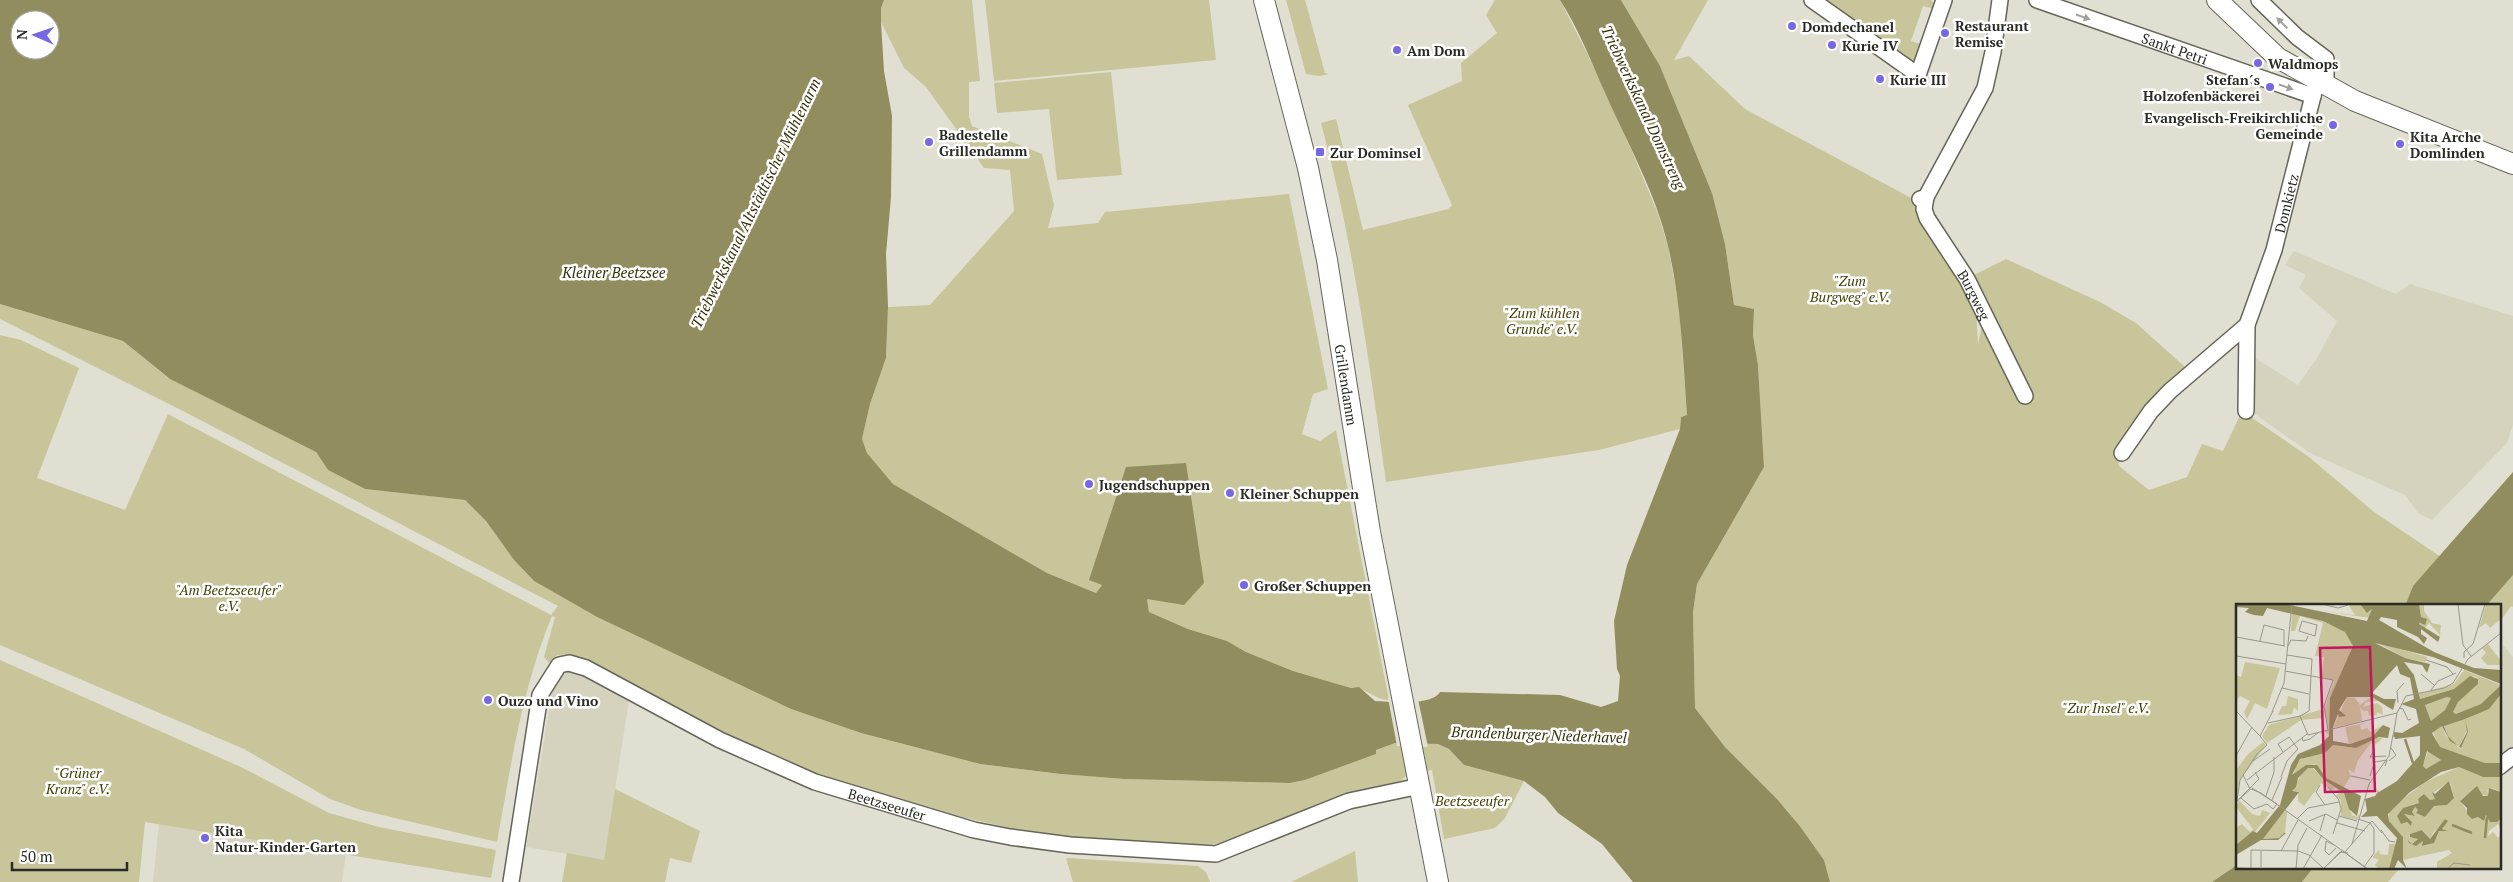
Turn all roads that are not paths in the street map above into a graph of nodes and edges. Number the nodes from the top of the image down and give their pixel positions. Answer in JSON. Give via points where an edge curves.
{"nodes":[{"id":1,"x":1264,"y":0,"type":"edge"},
{"id":2,"x":1812,"y":0,"type":"edge"},
{"id":3,"x":1944,"y":0,"type":"edge"},
{"id":4,"x":2000,"y":0,"type":"edge"},
{"id":5,"x":2037,"y":0,"type":"edge"},
{"id":6,"x":2217,"y":0,"type":"edge"},
{"id":7,"x":2259,"y":0,"type":"edge"},
{"id":8,"x":2319,"y":87,"type":"junction"},
{"id":9,"x":2513,"y":164,"type":"edge"},
{"id":10,"x":2247,"y":325,"type":"junction"},
{"id":11,"x":2025,"y":396,"type":"dead end"},
{"id":12,"x":2246,"y":411,"type":"dead end"},
{"id":13,"x":2122,"y":452,"type":"dead end"},
{"id":14,"x":2513,"y":756,"type":"edge"},
{"id":15,"x":2500,"y":766,"type":"edge"},
{"id":16,"x":1419,"y":779,"type":"junction"},
{"id":17,"x":511,"y":882,"type":"edge"},
{"id":18,"x":1438,"y":882,"type":"edge"}],
"edges":[{"from":1,"to":16,"type":"main road","name":"Grillendamm","via":[[1307,163],[1328,260],[1370,532]]},
{"from":2,"to":3,"type":"street","via":[[1918,75]]},
{"from":4,"to":11,"type":"street","name":"Burgweg","via":[[1985,88],[1923,198],[1927,218],[1966,279]]},
{"from":5,"to":8,"type":"street","name":"Sankt Petri","one_way":true},
{"from":6,"to":8,"type":"main road","via":[[2278,58]]},
{"from":8,"to":7,"type":"street","name":"Domkietz","one_way":true,"via":[[2326,59]]},
{"from":8,"to":9,"type":"main road"},
{"from":8,"to":10,"type":"street","name":"Domkietz","via":[[2274,250]]},
{"from":10,"to":12,"type":"street","name":"Domkietz"},
{"from":10,"to":13,"type":"street","name":"Domkietz","via":[[2151,411]]},
{"from":14,"to":15,"type":"street"},
{"from":16,"to":17,"type":"street","name":"Beetzseeufer","via":[[1349,801],[1216,854],[1070,845],[1010,837],[965,828],[815,782],[720,740],[586,668],[569,663],[559,665],[540,695]]},
{"from":16,"to":18,"type":"main road","name":"Grillendamm"}]}
